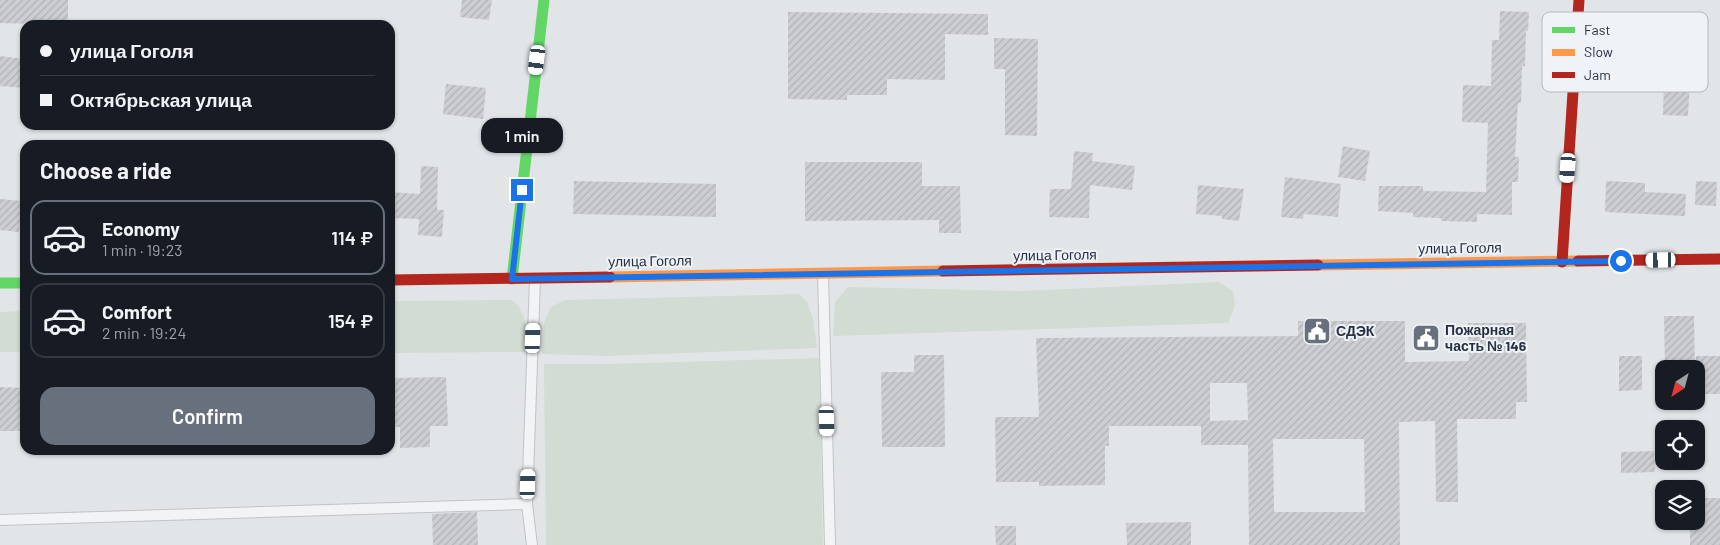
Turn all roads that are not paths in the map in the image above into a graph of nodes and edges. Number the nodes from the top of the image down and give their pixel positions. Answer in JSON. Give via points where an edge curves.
{"nodes":[{"id":1,"x":544,"y":0,"type":"edge"},
{"id":2,"x":1573,"y":92,"type":"edge"},
{"id":3,"x":1720,"y":259,"type":"edge"},
{"id":4,"x":1562,"y":262,"type":"junction"},
{"id":5,"x":823,"y":273,"type":"junction"},
{"id":6,"x":536,"y":278,"type":"junction"},
{"id":7,"x":512,"y":279,"type":"junction"},
{"id":8,"x":395,"y":280,"type":"edge"},
{"id":9,"x":0,"y":283,"type":"edge"},
{"id":10,"x":20,"y":283,"type":"edge"},
{"id":11,"x":527,"y":504,"type":"junction"},
{"id":12,"x":0,"y":520,"type":"edge"},
{"id":13,"x":532,"y":545,"type":"edge"},
{"id":14,"x":830,"y":545,"type":"edge"}],
"edges":[{"from":1,"to":7,"type":"street"},
{"from":2,"to":4,"type":"street"},
{"from":3,"to":4,"type":"street","name":"улица Гоголя"},
{"from":4,"to":5,"type":"street","name":"улица Гоголя"},
{"from":5,"to":6,"type":"street","name":"улица Гоголя"},
{"from":5,"to":14,"type":"lane"},
{"from":6,"to":7,"type":"street","name":"улица Гоголя"},
{"from":6,"to":11,"type":"lane"},
{"from":7,"to":8,"type":"street","name":"улица Гоголя"},
{"from":9,"to":10,"type":"street"},
{"from":11,"to":12,"type":"lane"},
{"from":11,"to":13,"type":"lane"}]}
